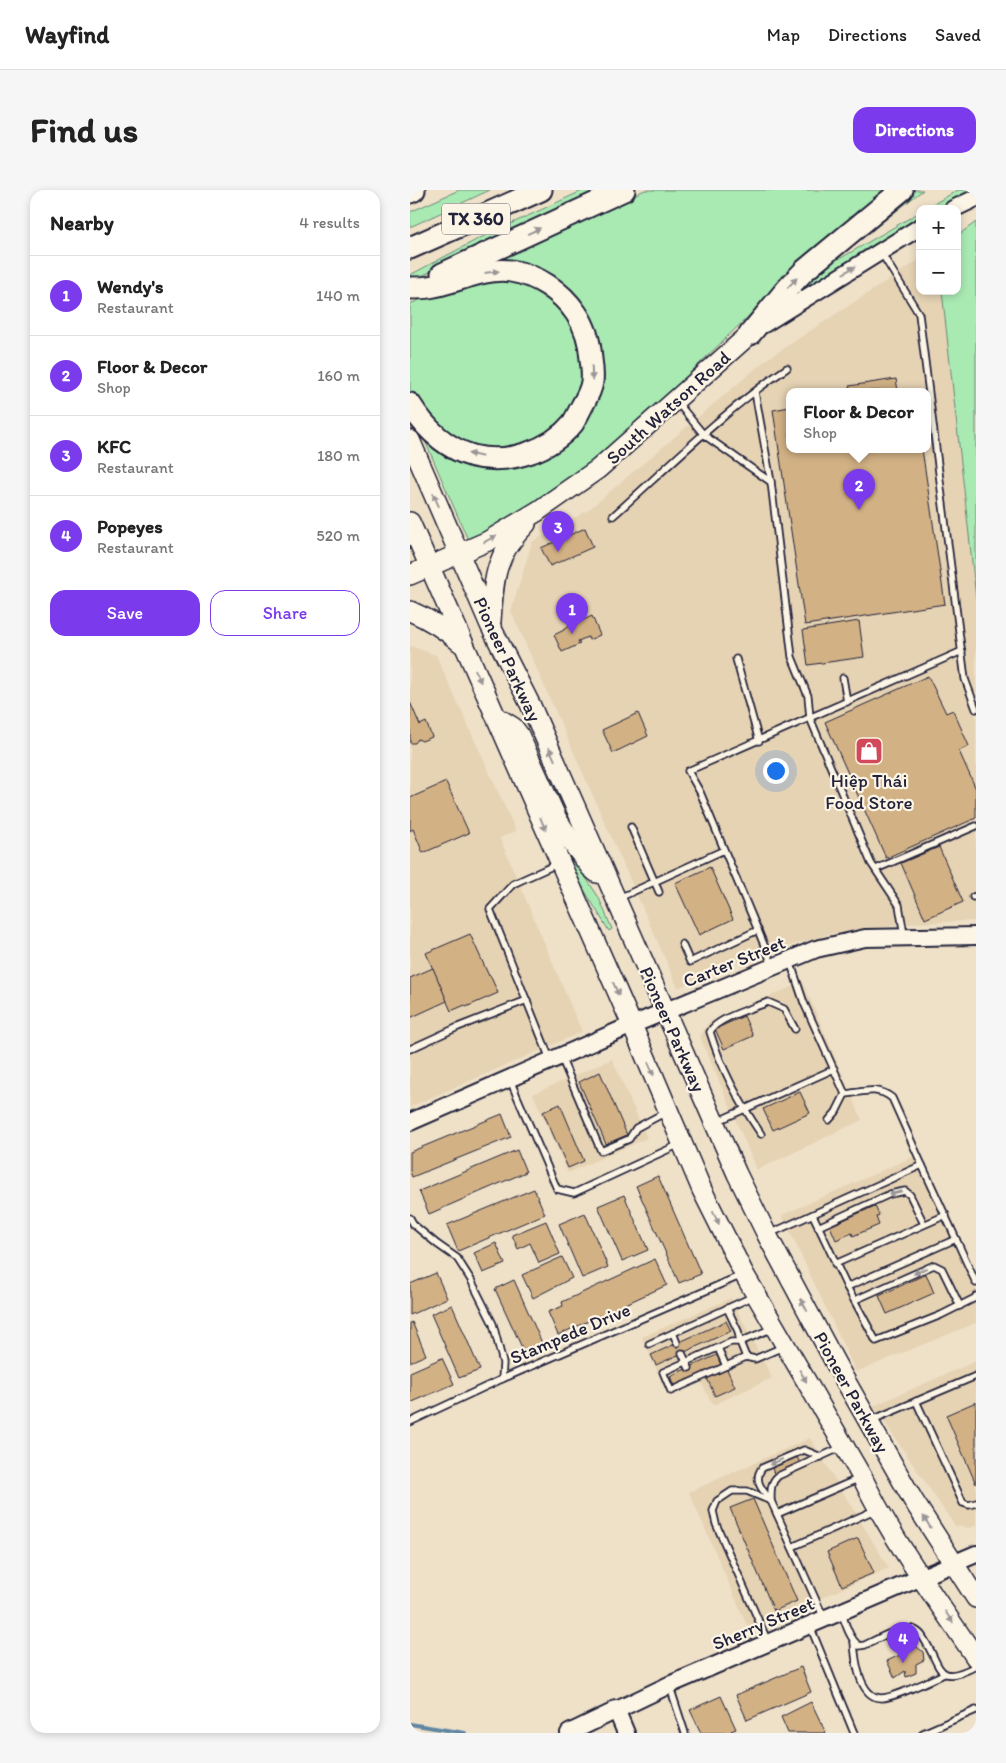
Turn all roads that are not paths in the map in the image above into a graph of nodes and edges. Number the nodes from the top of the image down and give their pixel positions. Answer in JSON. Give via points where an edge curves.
{"nodes":[{"id":1,"x":414,"y":190,"type":"edge"},
{"id":2,"x":541,"y":190,"type":"edge"},
{"id":3,"x":624,"y":190,"type":"edge"},
{"id":4,"x":902,"y":190,"type":"edge"},
{"id":5,"x":410,"y":192,"type":"edge"},
{"id":6,"x":976,"y":198,"type":"edge"},
{"id":7,"x":961,"y":205,"type":"edge"},
{"id":8,"x":916,"y":229,"type":"edge"},
{"id":9,"x":410,"y":248,"type":"edge"},
{"id":10,"x":880,"y":251,"type":"junction"},
{"id":11,"x":410,"y":288,"type":"edge"},
{"id":12,"x":750,"y":334,"type":"junction"},
{"id":13,"x":787,"y":368,"type":"dead end"},
{"id":14,"x":928,"y":388,"type":"edge"},
{"id":15,"x":755,"y":392,"type":"junction"},
{"id":16,"x":675,"y":400,"type":"junction"},
{"id":17,"x":410,"y":404,"type":"edge"},
{"id":18,"x":931,"y":408,"type":"edge"},
{"id":19,"x":704,"y":435,"type":"junction"},
{"id":20,"x":410,"y":440,"type":"edge"},
{"id":21,"x":771,"y":482,"type":"junction"},
{"id":22,"x":538,"y":511,"type":"junction"},
{"id":23,"x":613,"y":516,"type":"dead end"},
{"id":24,"x":410,"y":522,"type":"edge"},
{"id":25,"x":459,"y":554,"type":"junction"},
{"id":26,"x":430,"y":567,"type":"junction"},
{"id":27,"x":410,"y":575,"type":"edge"},
{"id":28,"x":410,"y":611,"type":"edge"},
{"id":29,"x":490,"y":625,"type":"junction"},
{"id":30,"x":464,"y":646,"type":"junction"},
{"id":31,"x":962,"y":651,"type":"junction"},
{"id":32,"x":736,"y":659,"type":"dead end"},
{"id":33,"x":844,"y":678,"type":"dead end"},
{"id":34,"x":847,"y":702,"type":"junction"},
{"id":35,"x":976,"y":709,"type":"edge"},
{"id":36,"x":496,"y":717,"type":"junction"},
{"id":37,"x":810,"y":718,"type":"junction"},
{"id":38,"x":758,"y":741,"type":"junction"},
{"id":39,"x":976,"y":826,"type":"edge"},
{"id":40,"x":630,"y":827,"type":"dead end"},
{"id":41,"x":724,"y":850,"type":"junction"},
{"id":42,"x":560,"y":863,"type":"junction"},
{"id":43,"x":876,"y":869,"type":"junction"},
{"id":44,"x":606,"y":879,"type":"junction"},
{"id":45,"x":654,"y":882,"type":"junction"},
{"id":46,"x":659,"y":892,"type":"dead end"},
{"id":47,"x":615,"y":900,"type":"junction"},
{"id":48,"x":758,"y":930,"type":"junction"},
{"id":49,"x":976,"y":936,"type":"edge"},
{"id":50,"x":905,"y":938,"type":"junction"},
{"id":51,"x":682,"y":944,"type":"dead end"},
{"id":52,"x":790,"y":959,"type":"junction"},
{"id":53,"x":773,"y":966,"type":"junction"},
{"id":54,"x":527,"y":1000,"type":"junction"},
{"id":55,"x":665,"y":1011,"type":"junction"},
{"id":56,"x":632,"y":1025,"type":"junction"},
{"id":57,"x":795,"y":1029,"type":"dead end"},
{"id":58,"x":410,"y":1049,"type":"edge"},
{"id":59,"x":556,"y":1058,"type":"junction"},
{"id":60,"x":834,"y":1069,"type":"junction"},
{"id":61,"x":510,"y":1079,"type":"junction"},
{"id":62,"x":845,"y":1094,"type":"junction"},
{"id":63,"x":744,"y":1110,"type":"junction"},
{"id":64,"x":668,"y":1111,"type":"junction"},
{"id":65,"x":829,"y":1120,"type":"dead end"},
{"id":66,"x":410,"y":1122,"type":"edge"},
{"id":67,"x":714,"y":1123,"type":"junction"},
{"id":68,"x":761,"y":1134,"type":"dead end"},
{"id":69,"x":682,"y":1143,"type":"junction"},
{"id":70,"x":922,"y":1166,"type":"junction"},
{"id":71,"x":813,"y":1215,"type":"junction"},
{"id":72,"x":946,"y":1215,"type":"junction"},
{"id":73,"x":410,"y":1218,"type":"edge"},
{"id":74,"x":924,"y":1224,"type":"junction"},
{"id":75,"x":818,"y":1227,"type":"junction"},
{"id":76,"x":767,"y":1235,"type":"junction"},
{"id":77,"x":956,"y":1239,"type":"junction"},
{"id":78,"x":835,"y":1264,"type":"junction"},
{"id":79,"x":744,"y":1274,"type":"junction"},
{"id":80,"x":976,"y":1283,"type":"edge"},
{"id":81,"x":847,"y":1287,"type":"junction"},
{"id":82,"x":756,"y":1295,"type":"junction"},
{"id":83,"x":976,"y":1296,"type":"edge"},
{"id":84,"x":855,"y":1300,"type":"junction"},
{"id":85,"x":960,"y":1306,"type":"junction"},
{"id":86,"x":727,"y":1308,"type":"junction"},
{"id":87,"x":775,"y":1327,"type":"junction"},
{"id":88,"x":673,"y":1333,"type":"junction"},
{"id":89,"x":740,"y":1342,"type":"junction"},
{"id":90,"x":677,"y":1343,"type":"dead end"},
{"id":91,"x":649,"y":1344,"type":"dead end"},
{"id":92,"x":786,"y":1346,"type":"junction"},
{"id":93,"x":718,"y":1348,"type":"junction"},
{"id":94,"x":682,"y":1353,"type":"dead end"},
{"id":95,"x":746,"y":1357,"type":"junction"},
{"id":96,"x":688,"y":1365,"type":"junction"},
{"id":97,"x":726,"y":1366,"type":"junction"},
{"id":98,"x":976,"y":1376,"type":"edge"},
{"id":99,"x":502,"y":1379,"type":"junction"},
{"id":100,"x":916,"y":1401,"type":"junction"},
{"id":101,"x":869,"y":1421,"type":"junction"},
{"id":102,"x":410,"y":1422,"type":"edge"},
{"id":103,"x":844,"y":1446,"type":"junction"},
{"id":104,"x":821,"y":1457,"type":"junction"},
{"id":105,"x":862,"y":1477,"type":"junction"},
{"id":106,"x":771,"y":1501,"type":"junction"},
{"id":107,"x":976,"y":1503,"type":"edge"},
{"id":108,"x":878,"y":1509,"type":"junction"},
{"id":109,"x":777,"y":1514,"type":"junction"},
{"id":110,"x":792,"y":1547,"type":"junction"},
{"id":111,"x":976,"y":1554,"type":"edge"},
{"id":112,"x":953,"y":1564,"type":"junction"},
{"id":113,"x":921,"y":1577,"type":"junction"},
{"id":114,"x":976,"y":1598,"type":"edge"},
{"id":115,"x":841,"y":1611,"type":"junction"},
{"id":116,"x":817,"y":1621,"type":"junction"},
{"id":117,"x":768,"y":1642,"type":"junction"},
{"id":118,"x":854,"y":1642,"type":"junction"},
{"id":119,"x":976,"y":1658,"type":"edge"},
{"id":120,"x":976,"y":1666,"type":"edge"},
{"id":121,"x":944,"y":1674,"type":"junction"},
{"id":122,"x":669,"y":1685,"type":"junction"},
{"id":123,"x":616,"y":1709,"type":"junction"},
{"id":124,"x":976,"y":1710,"type":"edge"},
{"id":125,"x":569,"y":1733,"type":"edge"},
{"id":126,"x":626,"y":1733,"type":"edge"},
{"id":127,"x":685,"y":1733,"type":"edge"},
{"id":128,"x":854,"y":1733,"type":"edge"},
{"id":129,"x":924,"y":1733,"type":"edge"}],
"edges":[{"from":1,"to":5,"type":"highway"},
{"from":2,"to":9,"type":"highway","number":"TX 360"},
{"from":11,"to":3,"type":"highway","one_way":true},
{"from":12,"to":4,"type":"highway","one_way":true,"via":[[804,271]]},
{"from":6,"to":7,"type":"street"},
{"from":8,"to":10,"type":"street","name":"South Watson Road"},
{"from":12,"to":10,"type":"street","name":"South Watson Road","one_way":true},
{"from":10,"to":14,"type":"lane","via":[[919,314]]},
{"from":11,"to":17,"type":"highway","one_way":true,"via":[[429,287],[492,270],[511,271],[544,283],[570,305],[582,322],[590,349],[592,383],[574,421],[566,430],[528,454],[510,458],[473,456],[458,450],[437,437]]},
{"from":12,"to":16,"type":"main road","name":"South Watson Road"},
{"from":13,"to":15,"type":"lane"},
{"from":15,"to":19,"type":"lane"},
{"from":15,"to":21,"type":"lane"},
{"from":16,"to":19,"type":"lane"},
{"from":16,"to":22,"type":"main road","name":"South Watson Road","via":[[598,470]]},
{"from":18,"to":31,"type":"lane"},
{"from":19,"to":21,"type":"lane"},
{"from":19,"to":23,"type":"lane"},
{"from":25,"to":20,"type":"main road","name":"Pioneer Parkway","one_way":true},
{"from":21,"to":37,"type":"lane","via":[[792,657],[808,696]]},
{"from":25,"to":22,"type":"main road","name":"South Watson Road","one_way":true},
{"from":22,"to":29,"type":"main road","via":[[502,555],[496,572]]},
{"from":24,"to":26,"type":"main road","name":"Pioneer Parkway"},
{"from":25,"to":26,"type":"main road","name":"South Watson Road"},
{"from":25,"to":29,"type":"main road","name":"Pioneer Parkway"},
{"from":26,"to":27,"type":"main road","name":"South Watson Road"},
{"from":26,"to":30,"type":"main road","name":"Pioneer Parkway"},
{"from":28,"to":30,"type":"main road","via":[[446,630]]},
{"from":44,"to":29,"type":"main road","name":"Pioneer Parkway","one_way":true,"via":[[531,706]]},
{"from":30,"to":36,"type":"main road","name":"Pioneer Parkway","one_way":true},
{"from":31,"to":34,"type":"lane"},
{"from":31,"to":35,"type":"lane","via":[[965,679]]},
{"from":32,"to":38,"type":"lane"},
{"from":33,"to":34,"type":"lane"},
{"from":34,"to":37,"type":"lane"},
{"from":36,"to":42,"type":"main road","name":"Pioneer Parkway","one_way":true},
{"from":36,"to":44,"type":"main road","via":[[513,727],[519,735],[557,819],[591,868]]},
{"from":37,"to":38,"type":"lane"},
{"from":37,"to":43,"type":"lane"},
{"from":38,"to":41,"type":"lane","via":[[688,771]]},
{"from":39,"to":43,"type":"lane"},
{"from":40,"to":45,"type":"lane"},
{"from":41,"to":45,"type":"lane"},
{"from":41,"to":48,"type":"lane"},
{"from":42,"to":54,"type":"lane","via":[[513,884],[490,909]]},
{"from":42,"to":56,"type":"main road","name":"Pioneer Parkway","one_way":true},
{"from":43,"to":50,"type":"lane","via":[[899,905]]},
{"from":44,"to":47,"type":"main road","name":"Pioneer Parkway"},
{"from":45,"to":46,"type":"lane"},
{"from":45,"to":47,"type":"lane"},
{"from":47,"to":55,"type":"main road","name":"Pioneer Parkway"},
{"from":48,"to":51,"type":"lane","via":[[690,962]]},
{"from":48,"to":53,"type":"lane"},
{"from":49,"to":50,"type":"street","name":"Carter Street"},
{"from":50,"to":52,"type":"street","name":"Carter Street","via":[[865,938],[816,949]]},
{"from":52,"to":53,"type":"street","name":"Carter Street"},
{"from":52,"to":60,"type":"lane","via":[[804,1003]]},
{"from":53,"to":55,"type":"street","name":"Carter Street"},
{"from":54,"to":58,"type":"lane"},
{"from":54,"to":59,"type":"lane"},
{"from":55,"to":56,"type":"street","name":"Carter Street"},
{"from":55,"to":67,"type":"main road","name":"Pioneer Parkway"},
{"from":56,"to":59,"type":"street","name":"Carter Street"},
{"from":56,"to":64,"type":"main road","name":"Pioneer Parkway","one_way":true},
{"from":57,"to":63,"type":"lane","via":[[784,1009],[768,1002],[712,1028],[710,1032],[721,1063]]},
{"from":59,"to":61,"type":"street","name":"Carter Street"},
{"from":59,"to":64,"type":"lane","via":[[601,1151],[630,1139],[636,1128]]},
{"from":60,"to":62,"type":"lane"},
{"from":60,"to":63,"type":"lane"},
{"from":61,"to":66,"type":"street","name":"Carter Street"},
{"from":61,"to":69,"type":"lane","via":[[557,1189],[574,1193]]},
{"from":62,"to":65,"type":"lane"},
{"from":62,"to":70,"type":"lane","via":[[884,1091],[892,1098]]},
{"from":63,"to":67,"type":"lane"},
{"from":63,"to":68,"type":"lane"},
{"from":64,"to":69,"type":"main road","name":"Pioneer Parkway"},
{"from":67,"to":76,"type":"main road","name":"Pioneer Parkway"},
{"from":69,"to":79,"type":"main road","name":"Pioneer Parkway","one_way":true},
{"from":70,"to":71,"type":"lane"},
{"from":70,"to":72,"type":"lane"},
{"from":71,"to":75,"type":"lane"},
{"from":71,"to":76,"type":"lane"},
{"from":72,"to":74,"type":"lane"},
{"from":72,"to":77,"type":"lane"},
{"from":73,"to":99,"type":"lane","via":[[414,1225],[457,1258],[471,1280],[492,1324],[503,1363]]},
{"from":74,"to":75,"type":"lane","one_way":true,"via":[[910,1195],[904,1191],[890,1194]]},
{"from":74,"to":78,"type":"lane"},
{"from":75,"to":78,"type":"lane"},
{"from":101,"to":76,"type":"main road","name":"Pioneer Parkway","one_way":true},
{"from":77,"to":80,"type":"lane"},
{"from":77,"to":81,"type":"lane"},
{"from":78,"to":81,"type":"lane"},
{"from":79,"to":82,"type":"main road","name":"Pioneer Parkway"},
{"from":79,"to":99,"type":"lane","name":"Stampede Drive"},
{"from":81,"to":84,"type":"lane"},
{"from":82,"to":86,"type":"lane"},
{"from":82,"to":87,"type":"main road","name":"Pioneer Parkway"},
{"from":83,"to":85,"type":"lane"},
{"from":85,"to":84,"type":"lane","one_way":true,"via":[[942,1269],[934,1265]]},
{"from":84,"to":85,"type":"lane","via":[[876,1341]]},
{"from":86,"to":88,"type":"lane"},
{"from":86,"to":89,"type":"lane"},
{"from":87,"to":89,"type":"lane"},
{"from":87,"to":92,"type":"main road","name":"Pioneer Parkway"},
{"from":88,"to":90,"type":"lane"},
{"from":88,"to":91,"type":"lane"},
{"from":89,"to":93,"type":"lane"},
{"from":89,"to":95,"type":"lane"},
{"from":92,"to":95,"type":"lane","via":[[755,1360]]},
{"from":92,"to":103,"type":"main road","name":"Pioneer Parkway","one_way":true},
{"from":93,"to":96,"type":"lane"},
{"from":93,"to":97,"type":"lane"},
{"from":94,"to":96,"type":"lane"},
{"from":95,"to":97,"type":"lane"},
{"from":96,"to":97,"type":"lane","via":[[663,1372],[671,1390]]},
{"from":98,"to":100,"type":"lane"},
{"from":99,"to":102,"type":"lane","name":"Stampede Drive"},
{"from":100,"to":101,"type":"lane"},
{"from":100,"to":107,"type":"lane","via":[[963,1503]]},
{"from":112,"to":101,"type":"main road","name":"Pioneer Parkway","one_way":true,"via":[[912,1500]]},
{"from":103,"to":104,"type":"lane"},
{"from":103,"to":105,"type":"main road","name":"Pioneer Parkway"},
{"from":104,"to":106,"type":"lane","via":[[778,1476],[770,1489]]},
{"from":104,"to":106,"type":"lane","one_way":true,"via":[[804,1450],[762,1468],[758,1482]]},
{"from":105,"to":108,"type":"main road","name":"Pioneer Parkway"},
{"from":105,"to":109,"type":"lane"},
{"from":106,"to":109,"type":"lane"},
{"from":106,"to":117,"type":"lane","via":[[747,1491],[732,1491],[717,1501],[713,1512]]},
{"from":108,"to":110,"type":"lane"},
{"from":108,"to":113,"type":"main road","name":"Pioneer Parkway"},
{"from":109,"to":110,"type":"lane"},
{"from":110,"to":116,"type":"lane"},
{"from":111,"to":112,"type":"street","name":"Sherry Street"},
{"from":112,"to":113,"type":"street","name":"Sherry Street"},
{"from":112,"to":114,"type":"main road","name":"Pioneer Parkway"},
{"from":113,"to":115,"type":"street","name":"Sherry Street"},
{"from":113,"to":119,"type":"main road","name":"Pioneer Parkway","one_way":true},
{"from":115,"to":116,"type":"street","name":"Sherry Street"},
{"from":115,"to":118,"type":"lane"},
{"from":116,"to":117,"type":"street","name":"Sherry Street"},
{"from":116,"to":128,"type":"lane"},
{"from":117,"to":122,"type":"street","name":"Sherry Street"},
{"from":118,"to":121,"type":"lane","via":[[859,1646],[865,1645],[900,1630],[913,1629],[921,1635]]},
{"from":118,"to":121,"type":"lane","via":[[862,1681],[874,1696],[893,1695]]},
{"from":120,"to":121,"type":"lane","via":[[960,1674]]},
{"from":122,"to":123,"type":"street","name":"Sherry Street"},
{"from":122,"to":127,"type":"lane"},
{"from":123,"to":125,"type":"street","name":"Sherry Street"},
{"from":123,"to":126,"type":"street"},
{"from":124,"to":129,"type":"lane"}]}
